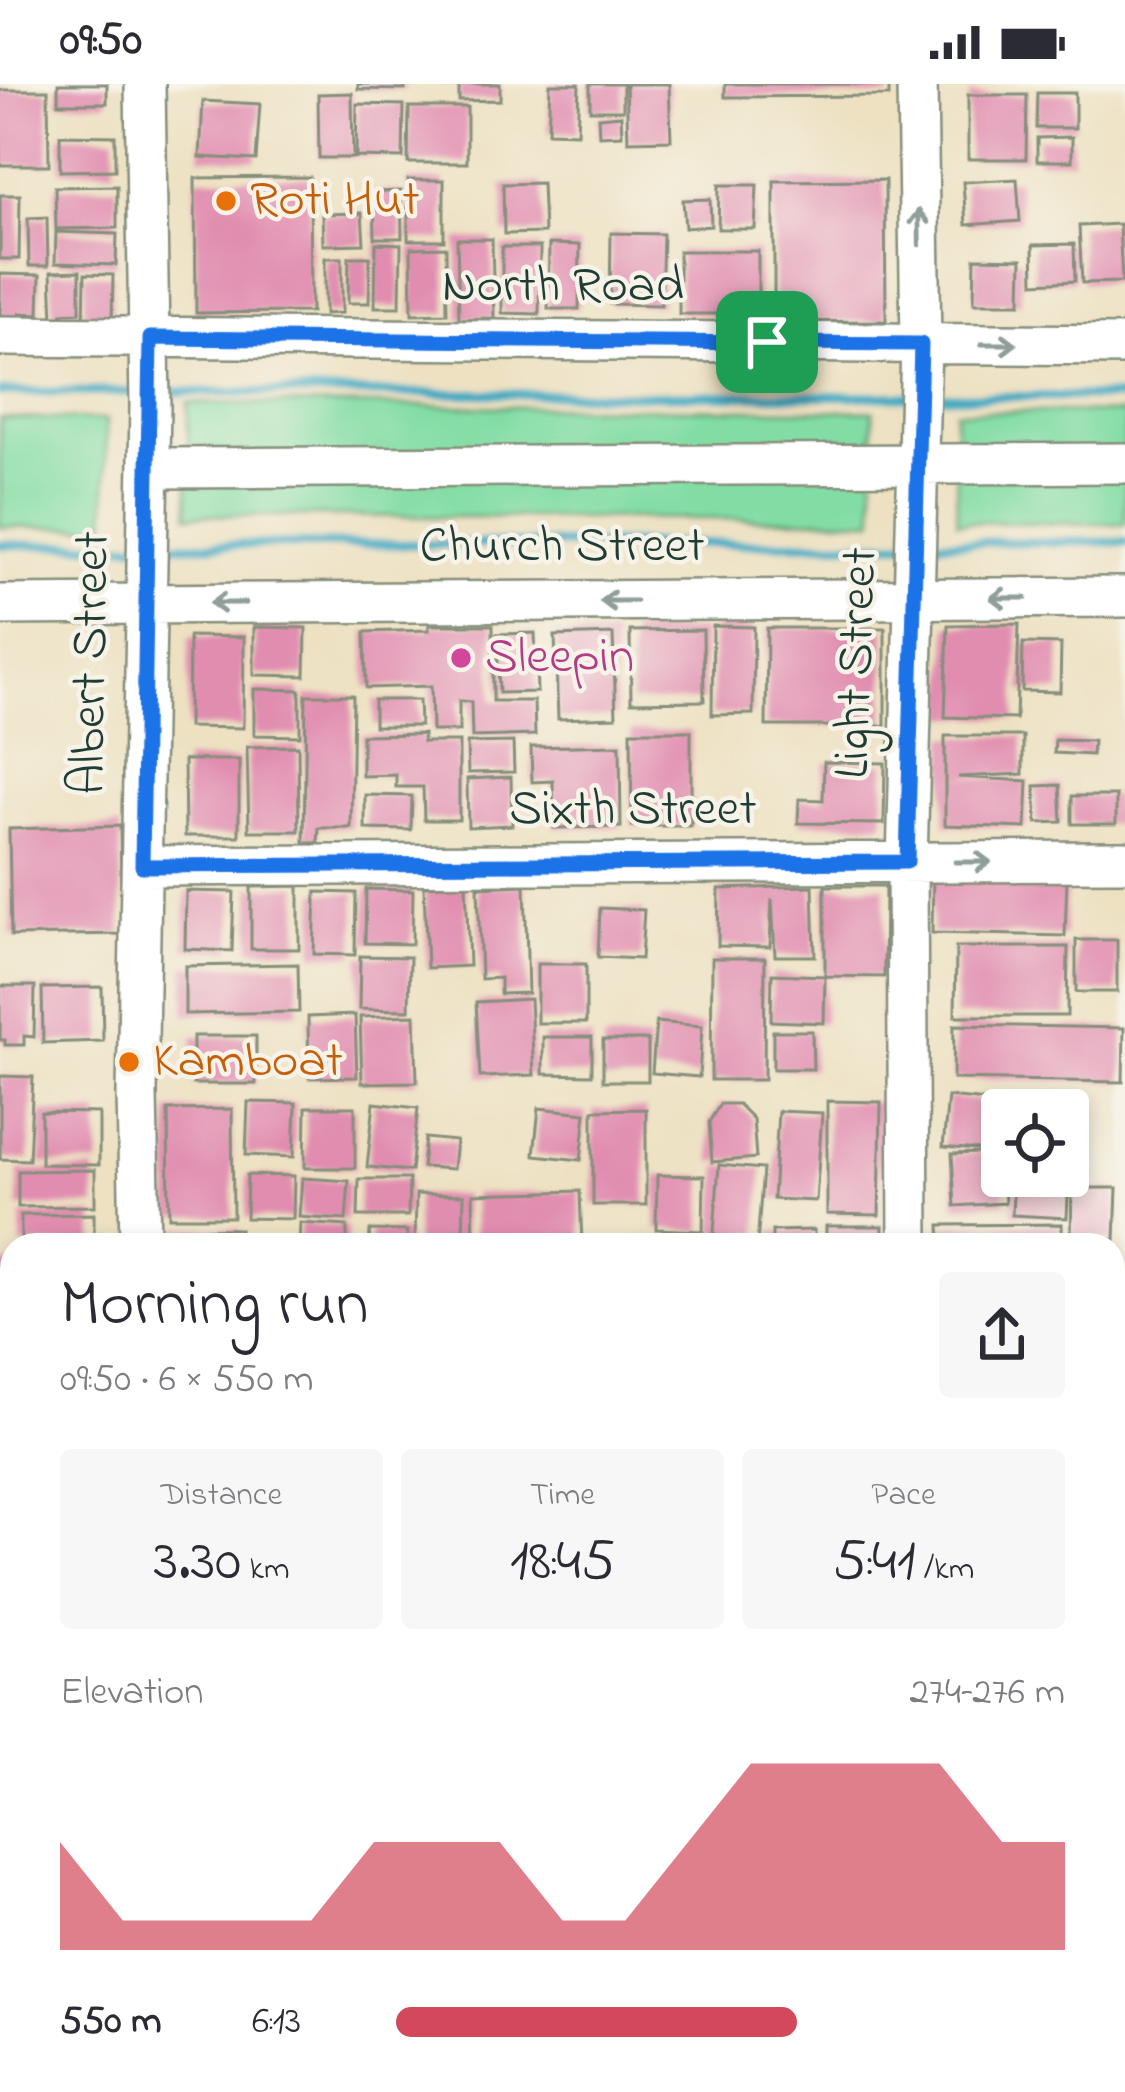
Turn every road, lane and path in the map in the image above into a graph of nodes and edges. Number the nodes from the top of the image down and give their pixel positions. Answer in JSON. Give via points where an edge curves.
{"nodes":[{"id":1,"x":146,"y":84,"type":"edge"},
{"id":2,"x":916,"y":84,"type":"edge"},
{"id":3,"x":0,"y":336,"type":"edge"},
{"id":4,"x":150,"y":338,"type":"junction"},
{"id":5,"x":921,"y":344,"type":"junction"},
{"id":6,"x":1125,"y":345,"type":"edge"},
{"id":7,"x":1125,"y":463,"type":"edge"},
{"id":8,"x":918,"y":464,"type":"junction"},
{"id":9,"x":150,"y":468,"type":"junction"},
{"id":10,"x":1125,"y":597,"type":"edge"},
{"id":11,"x":914,"y":599,"type":"junction"},
{"id":12,"x":146,"y":604,"type":"junction"},
{"id":13,"x":0,"y":605,"type":"edge"},
{"id":14,"x":1125,"y":861,"type":"edge"},
{"id":15,"x":907,"y":862,"type":"junction"},
{"id":16,"x":142,"y":866,"type":"junction"},
{"id":17,"x":140,"y":1233,"type":"edge"},
{"id":18,"x":908,"y":1233,"type":"edge"}],
"edges":[{"from":1,"to":4,"type":"street","name":"Albert Street"},
{"from":5,"to":2,"type":"street","name":"Light Street","one_way":true},
{"from":3,"to":4,"type":"street","name":"North Road"},
{"from":4,"to":5,"type":"street","name":"North Road"},
{"from":4,"to":9,"type":"street","name":"Albert Street"},
{"from":5,"to":6,"type":"street","name":"North Road","one_way":true},
{"from":5,"to":8,"type":"street","name":"Light Street"},
{"from":7,"to":8,"type":"street"},
{"from":8,"to":9,"type":"street"},
{"from":8,"to":11,"type":"street","name":"Light Street"},
{"from":9,"to":12,"type":"street","name":"Albert Street"},
{"from":10,"to":11,"type":"street","name":"Church Street","one_way":true},
{"from":11,"to":12,"type":"street","name":"Church Street","one_way":true},
{"from":11,"to":15,"type":"street","name":"Light Street"},
{"from":12,"to":13,"type":"street","name":"Church Street"},
{"from":12,"to":16,"type":"street","name":"Albert Street"},
{"from":15,"to":14,"type":"street","name":"Sixth Street","one_way":true},
{"from":15,"to":16,"type":"street","name":"Sixth Street"},
{"from":15,"to":18,"type":"street","name":"Light Street"},
{"from":16,"to":17,"type":"street","name":"Albert Street"}]}
